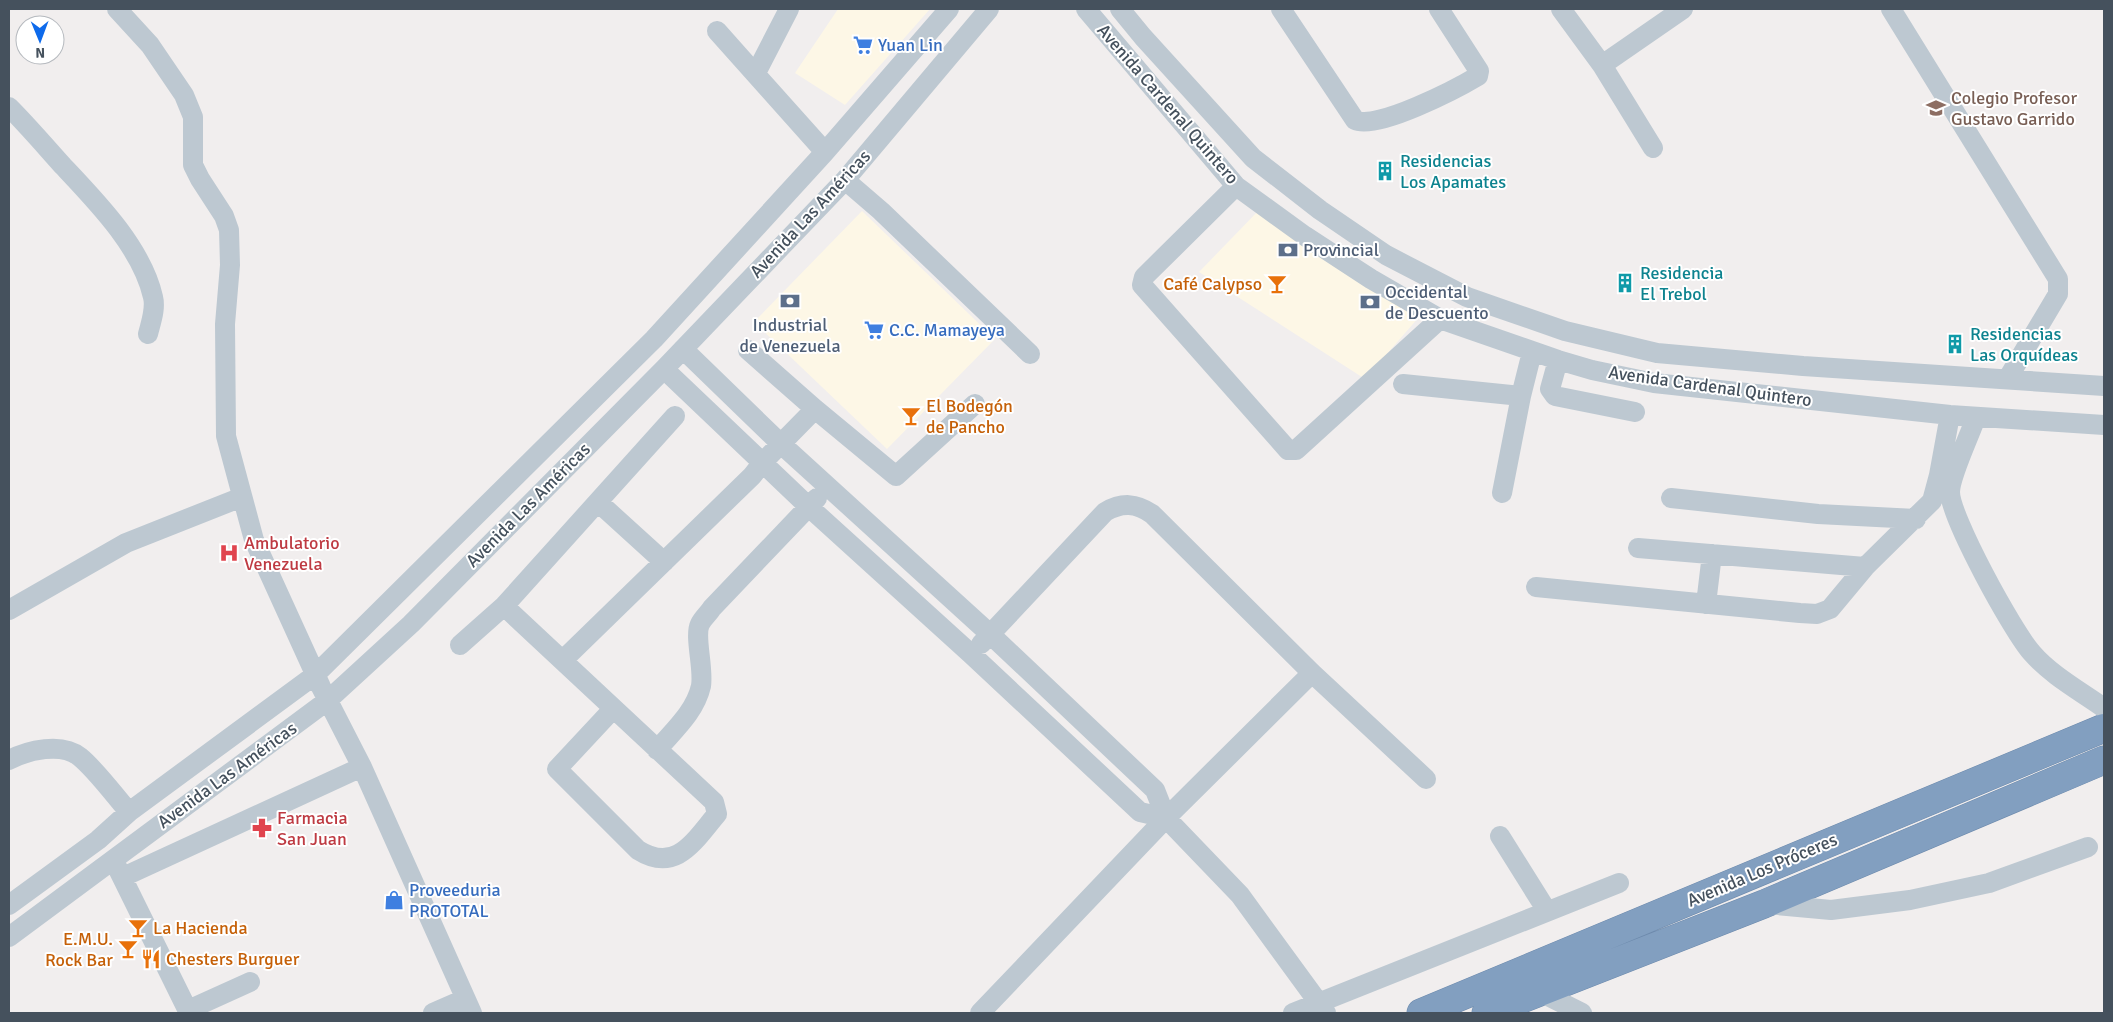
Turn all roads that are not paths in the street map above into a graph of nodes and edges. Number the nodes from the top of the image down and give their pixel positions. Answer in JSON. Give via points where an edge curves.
{"nodes":[{"id":1,"x":117,"y":9,"type":"edge"},
{"id":2,"x":789,"y":9,"type":"edge"},
{"id":3,"x":949,"y":9,"type":"edge"},
{"id":4,"x":989,"y":9,"type":"edge"},
{"id":5,"x":1086,"y":9,"type":"edge"},
{"id":6,"x":1120,"y":9,"type":"edge"},
{"id":7,"x":1281,"y":9,"type":"edge"},
{"id":8,"x":1439,"y":9,"type":"edge"},
{"id":9,"x":1561,"y":9,"type":"edge"},
{"id":10,"x":1683,"y":9,"type":"edge"},
{"id":11,"x":1890,"y":9,"type":"edge"},
{"id":12,"x":717,"y":31,"type":"dead end"},
{"id":13,"x":1602,"y":66,"type":"junction"},
{"id":14,"x":756,"y":73,"type":"junction"},
{"id":15,"x":9,"y":107,"type":"edge"},
{"id":16,"x":1653,"y":148,"type":"dead end"},
{"id":17,"x":825,"y":152,"type":"junction"},
{"id":18,"x":845,"y":180,"type":"junction"},
{"id":19,"x":1236,"y":186,"type":"junction"},
{"id":20,"x":1440,"y":319,"type":"junction"},
{"id":21,"x":148,"y":334,"type":"dead end"},
{"id":22,"x":683,"y":349,"type":"junction"},
{"id":23,"x":748,"y":350,"type":"dead end"},
{"id":24,"x":1532,"y":352,"type":"junction"},
{"id":25,"x":1030,"y":354,"type":"dead end"},
{"id":26,"x":1558,"y":360,"type":"junction"},
{"id":27,"x":664,"y":369,"type":"junction"},
{"id":28,"x":2008,"y":378,"type":"junction"},
{"id":29,"x":1403,"y":384,"type":"dead end"},
{"id":30,"x":2104,"y":386,"type":"edge"},
{"id":31,"x":1521,"y":396,"type":"junction"},
{"id":32,"x":975,"y":404,"type":"dead end"},
{"id":33,"x":815,"y":409,"type":"junction"},
{"id":34,"x":1635,"y":412,"type":"dead end"},
{"id":35,"x":1950,"y":415,"type":"junction"},
{"id":36,"x":675,"y":416,"type":"dead end"},
{"id":37,"x":1976,"y":417,"type":"junction"},
{"id":38,"x":2104,"y":425,"type":"edge"},
{"id":39,"x":780,"y":443,"type":"junction"},
{"id":40,"x":763,"y":462,"type":"junction"},
{"id":41,"x":828,"y":487,"type":"junction"},
{"id":42,"x":1502,"y":493,"type":"dead end"},
{"id":43,"x":242,"y":497,"type":"junction"},
{"id":44,"x":1671,"y":498,"type":"dead end"},
{"id":45,"x":598,"y":502,"type":"junction"},
{"id":46,"x":809,"y":507,"type":"junction"},
{"id":47,"x":1916,"y":519,"type":"junction"},
{"id":48,"x":1638,"y":548,"type":"dead end"},
{"id":49,"x":1712,"y":554,"type":"junction"},
{"id":50,"x":664,"y":562,"type":"junction"},
{"id":51,"x":1865,"y":567,"type":"junction"},
{"id":52,"x":1536,"y":587,"type":"dead end"},
{"id":53,"x":1706,"y":604,"type":"junction"},
{"id":54,"x":504,"y":606,"type":"junction"},
{"id":55,"x":9,"y":610,"type":"edge"},
{"id":56,"x":990,"y":634,"type":"junction"},
{"id":57,"x":460,"y":645,"type":"dead end"},
{"id":58,"x":971,"y":654,"type":"junction"},
{"id":59,"x":562,"y":660,"type":"junction"},
{"id":60,"x":1312,"y":673,"type":"junction"},
{"id":61,"x":315,"y":675,"type":"junction"},
{"id":62,"x":327,"y":701,"type":"junction"},
{"id":63,"x":613,"y":708,"type":"junction"},
{"id":64,"x":2104,"y":708,"type":"edge"},
{"id":65,"x":2104,"y":728,"type":"edge"},
{"id":66,"x":657,"y":750,"type":"junction"},
{"id":67,"x":9,"y":760,"type":"edge"},
{"id":68,"x":2104,"y":760,"type":"edge"},
{"id":69,"x":362,"y":767,"type":"junction"},
{"id":70,"x":1426,"y":779,"type":"dead end"},
{"id":71,"x":129,"y":812,"type":"junction"},
{"id":72,"x":1166,"y":818,"type":"junction"},
{"id":73,"x":1500,"y":836,"type":"dead end"},
{"id":74,"x":98,"y":840,"type":"junction"},
{"id":75,"x":2088,"y":847,"type":"dead end"},
{"id":76,"x":112,"y":860,"type":"junction"},
{"id":77,"x":123,"y":877,"type":"junction"},
{"id":78,"x":1619,"y":883,"type":"dead end"},
{"id":79,"x":1764,"y":904,"type":"junction"},
{"id":80,"x":9,"y":905,"type":"edge"},
{"id":81,"x":1547,"y":911,"type":"junction"},
{"id":82,"x":9,"y":937,"type":"edge"},
{"id":83,"x":250,"y":982,"type":"dead end"},
{"id":84,"x":1540,"y":992,"type":"junction"},
{"id":85,"x":469,"y":1006,"type":"edge"},
{"id":86,"x":1321,"y":1008,"type":"edge"},
{"id":87,"x":188,"y":1012,"type":"edge"},
{"id":88,"x":433,"y":1013,"type":"edge"},
{"id":89,"x":980,"y":1013,"type":"edge"},
{"id":90,"x":1293,"y":1013,"type":"edge"},
{"id":91,"x":1421,"y":1013,"type":"edge"},
{"id":92,"x":1486,"y":1013,"type":"edge"},
{"id":93,"x":1582,"y":1013,"type":"edge"}],
"edges":[{"from":1,"to":43,"type":"street","via":[[150,45],[184,95],[193,116],[193,164],[229,230],[225,324],[226,436]]},
{"from":2,"to":14,"type":"street"},
{"from":3,"to":17,"type":"street","name":"Avenida Las Américas"},
{"from":4,"to":18,"type":"street","name":"Avenida Las Américas"},
{"from":5,"to":19,"type":"street","name":"Avenida Cardenal Quintero"},
{"from":6,"to":28,"type":"street","name":"Avenida Cardenal Quintero","via":[[1254,158],[1320,210],[1386,255],[1467,297],[1565,331],[1657,353],[1803,366]]},
{"from":7,"to":8,"type":"street","via":[[1354,120],[1360,122],[1423,105],[1478,76],[1479,71]]},
{"from":9,"to":13,"type":"street"},
{"from":10,"to":13,"type":"street"},
{"from":11,"to":28,"type":"street","via":[[2058,279],[2058,294]]},
{"from":12,"to":14,"type":"street"},
{"from":13,"to":16,"type":"street"},
{"from":14,"to":17,"type":"street"},
{"from":15,"to":21,"type":"street","via":[[96,201],[145,271],[154,298],[154,314]]},
{"from":17,"to":61,"type":"street","name":"Avenida Las Américas","via":[[654,339]]},
{"from":18,"to":22,"type":"street","name":"Avenida Las Américas"},
{"from":18,"to":25,"type":"street"},
{"from":19,"to":20,"type":"street","name":"Avenida Cardenal Quintero","via":[[1305,236]]},
{"from":19,"to":20,"type":"street","via":[[1144,277],[1142,285],[1288,450],[1296,450]]},
{"from":20,"to":24,"type":"street","name":"Avenida Cardenal Quintero"},
{"from":22,"to":27,"type":"street","name":"Avenida Las Américas"},
{"from":22,"to":39,"type":"street"},
{"from":23,"to":33,"type":"street"},
{"from":24,"to":26,"type":"street","name":"Avenida Cardenal Quintero"},
{"from":24,"to":31,"type":"street"},
{"from":26,"to":34,"type":"street","via":[[1550,389],[1555,396]]},
{"from":26,"to":35,"type":"street","name":"Avenida Cardenal Quintero","via":[[1654,382]]},
{"from":27,"to":40,"type":"street"},
{"from":27,"to":62,"type":"street","name":"Avenida Las Américas","via":[[410,624]]},
{"from":28,"to":30,"type":"street","name":"Avenida Cardenal Quintero"},
{"from":29,"to":31,"type":"street"},
{"from":31,"to":42,"type":"street"},
{"from":32,"to":33,"type":"street","via":[[896,476]]},
{"from":33,"to":39,"type":"street"},
{"from":35,"to":37,"type":"street","name":"Avenida Cardenal Quintero"},
{"from":35,"to":47,"type":"street","via":[[1932,501]]},
{"from":36,"to":45,"type":"street"},
{"from":37,"to":38,"type":"street","name":"Avenida Cardenal Quintero"},
{"from":37,"to":64,"type":"street","via":[[1951,484],[1954,510],[1999,603],[2024,643],[2054,672]]},
{"from":39,"to":40,"type":"street"},
{"from":39,"to":41,"type":"street"},
{"from":40,"to":46,"type":"street"},
{"from":40,"to":50,"type":"street"},
{"from":41,"to":46,"type":"street"},
{"from":41,"to":56,"type":"street"},
{"from":43,"to":55,"type":"street","via":[[126,543]]},
{"from":43,"to":61,"type":"street","via":[[254,540]]},
{"from":44,"to":47,"type":"street","via":[[1818,514]]},
{"from":45,"to":50,"type":"street"},
{"from":45,"to":54,"type":"street"},
{"from":46,"to":58,"type":"street"},
{"from":46,"to":66,"type":"street","via":[[712,608],[700,625],[703,669],[700,687],[692,709]]},
{"from":47,"to":51,"type":"street"},
{"from":48,"to":49,"type":"street"},
{"from":49,"to":51,"type":"street"},
{"from":49,"to":53,"type":"street"},
{"from":50,"to":59,"type":"street"},
{"from":51,"to":53,"type":"street","via":[[1830,609],[1817,614]]},
{"from":52,"to":53,"type":"street"},
{"from":54,"to":57,"type":"street"},
{"from":54,"to":59,"type":"street"},
{"from":56,"to":58,"type":"street"},
{"from":56,"to":60,"type":"street","via":[[1105,512],[1119,506],[1134,505],[1152,514]]},
{"from":56,"to":72,"type":"street","via":[[1155,790]]},
{"from":58,"to":72,"type":"street","via":[[1140,812]]},
{"from":59,"to":63,"type":"street"},
{"from":60,"to":70,"type":"street"},
{"from":60,"to":72,"type":"street"},
{"from":61,"to":62,"type":"street"},
{"from":61,"to":71,"type":"street","name":"Avenida Las Américas"},
{"from":62,"to":69,"type":"street"},
{"from":62,"to":76,"type":"street","name":"Avenida Las Américas"},
{"from":63,"to":66,"type":"street"},
{"from":63,"to":66,"type":"street","via":[[557,769],[638,850],[650,858],[663,859],[684,853],[717,814],[714,802]]},
{"from":65,"to":91,"type":"highway","name":"Avenida Los Próceres"},
{"from":67,"to":71,"type":"street","via":[[60,748],[79,756]]},
{"from":68,"to":79,"type":"highway","name":"Avenida Los Próceres"},
{"from":69,"to":77,"type":"street"},
{"from":69,"to":85,"type":"street"},
{"from":71,"to":74,"type":"street","name":"Avenida Las Américas"},
{"from":72,"to":86,"type":"street","via":[[1240,896]]},
{"from":72,"to":89,"type":"street"},
{"from":73,"to":81,"type":"street"},
{"from":74,"to":76,"type":"street"},
{"from":74,"to":80,"type":"street","name":"Avenida Las Américas"},
{"from":75,"to":79,"type":"street","via":[[1989,883],[1910,900],[1831,910]]},
{"from":76,"to":77,"type":"street"},
{"from":76,"to":82,"type":"street","name":"Avenida Las Américas"},
{"from":77,"to":87,"type":"street"},
{"from":78,"to":81,"type":"street"},
{"from":79,"to":84,"type":"highway","name":"Avenida Los Próceres"},
{"from":81,"to":86,"type":"street"},
{"from":83,"to":87,"type":"street"},
{"from":84,"to":92,"type":"highway","name":"Avenida Los Próceres"},
{"from":84,"to":93,"type":"street"},
{"from":85,"to":88,"type":"street"},
{"from":86,"to":90,"type":"street"}]}
